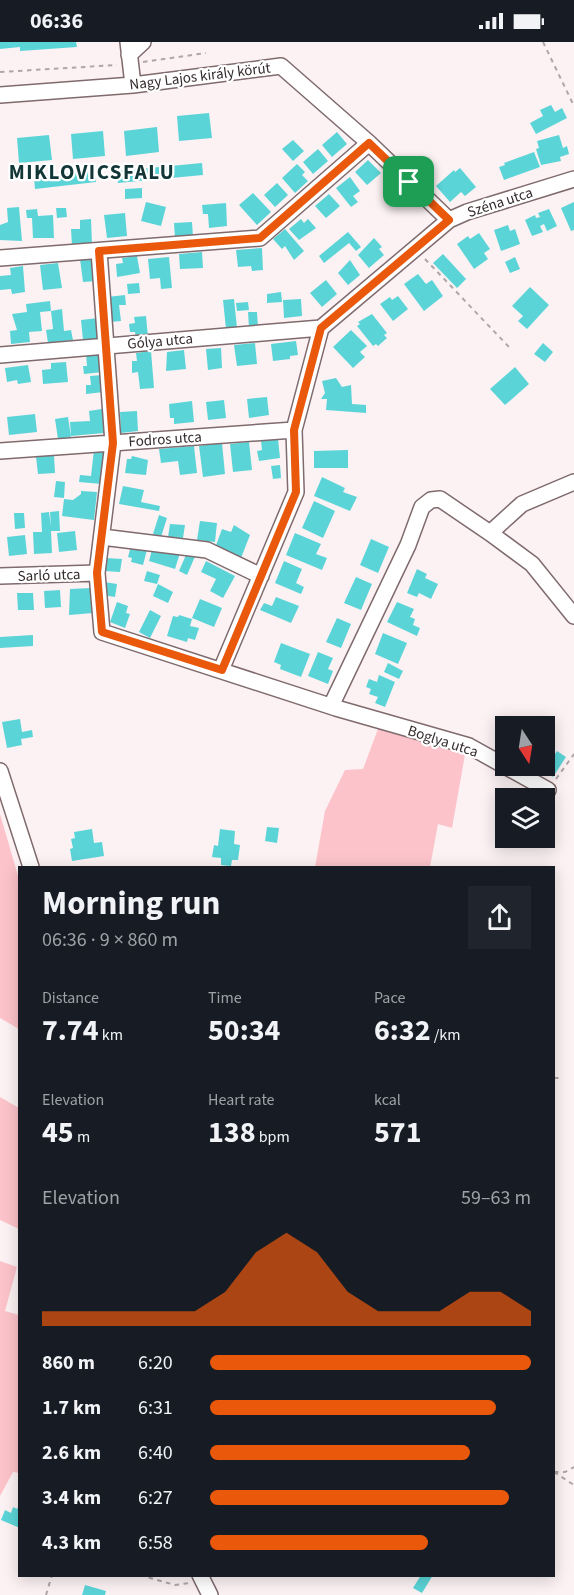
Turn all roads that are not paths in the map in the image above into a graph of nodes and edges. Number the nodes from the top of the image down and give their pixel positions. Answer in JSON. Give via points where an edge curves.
{"nodes":[{"id":1,"x":143,"y":42,"type":"edge"},
{"id":2,"x":129,"y":54,"type":"edge"},
{"id":3,"x":133,"y":85,"type":"junction"},
{"id":4,"x":0,"y":95,"type":"edge"},
{"id":5,"x":369,"y":143,"type":"junction"},
{"id":6,"x":574,"y":179,"type":"edge"},
{"id":7,"x":449,"y":220,"type":"junction"},
{"id":8,"x":99,"y":251,"type":"junction"},
{"id":9,"x":0,"y":258,"type":"edge"},
{"id":10,"x":321,"y":328,"type":"junction"},
{"id":11,"x":106,"y":346,"type":"junction"},
{"id":12,"x":0,"y":355,"type":"edge"},
{"id":13,"x":294,"y":430,"type":"junction"},
{"id":14,"x":113,"y":443,"type":"junction"},
{"id":15,"x":0,"y":451,"type":"edge"},
{"id":16,"x":574,"y":482,"type":"edge"},
{"id":17,"x":490,"y":533,"type":"junction"},
{"id":18,"x":102,"y":537,"type":"junction"},
{"id":19,"x":97,"y":573,"type":"junction"},
{"id":20,"x":0,"y":576,"type":"edge"},
{"id":21,"x":261,"y":576,"type":"junction"},
{"id":22,"x":574,"y":616,"type":"edge"},
{"id":23,"x":222,"y":670,"type":"junction"},
{"id":24,"x":331,"y":706,"type":"junction"},
{"id":25,"x":0,"y":771,"type":"edge"},
{"id":26,"x":544,"y":788,"type":"edge"},
{"id":27,"x":31,"y":866,"type":"edge"}],
"edges":[{"from":1,"to":2,"type":"street"},
{"from":2,"to":3,"type":"street"},
{"from":3,"to":4,"type":"street","name":"Nagy Lajos király körút"},
{"from":3,"to":5,"type":"street","name":"Nagy Lajos király körút","via":[[280,66]]},
{"from":5,"to":7,"type":"street","name":"Nagy Lajos király körút"},
{"from":5,"to":8,"type":"street","via":[[260,238]]},
{"from":6,"to":7,"type":"street","name":"Széna utca"},
{"from":7,"to":10,"type":"street","name":"Széna utca"},
{"from":8,"to":9,"type":"street"},
{"from":8,"to":11,"type":"street"},
{"from":10,"to":11,"type":"street","name":"Gólya utca"},
{"from":10,"to":13,"type":"street"},
{"from":11,"to":12,"type":"street","name":"Gólya utca"},
{"from":11,"to":14,"type":"street"},
{"from":13,"to":14,"type":"street","name":"Fodros utca"},
{"from":13,"to":21,"type":"street","via":[[296,492]]},
{"from":14,"to":15,"type":"street","name":"Fodros utca"},
{"from":14,"to":18,"type":"street"},
{"from":16,"to":17,"type":"street","via":[[522,504]]},
{"from":17,"to":22,"type":"street","via":[[532,564]]},
{"from":17,"to":24,"type":"street","via":[[440,499],[422,507],[408,545]]},
{"from":18,"to":19,"type":"street"},
{"from":18,"to":21,"type":"street","via":[[207,550]]},
{"from":19,"to":20,"type":"street","name":"Sarló utca"},
{"from":19,"to":23,"type":"street","name":"Boglya utca","via":[[102,632]]},
{"from":21,"to":23,"type":"street"},
{"from":23,"to":24,"type":"street","name":"Boglya utca"},
{"from":24,"to":26,"type":"street","name":"Boglya utca","via":[[469,746]]},
{"from":25,"to":27,"type":"street"}]}
